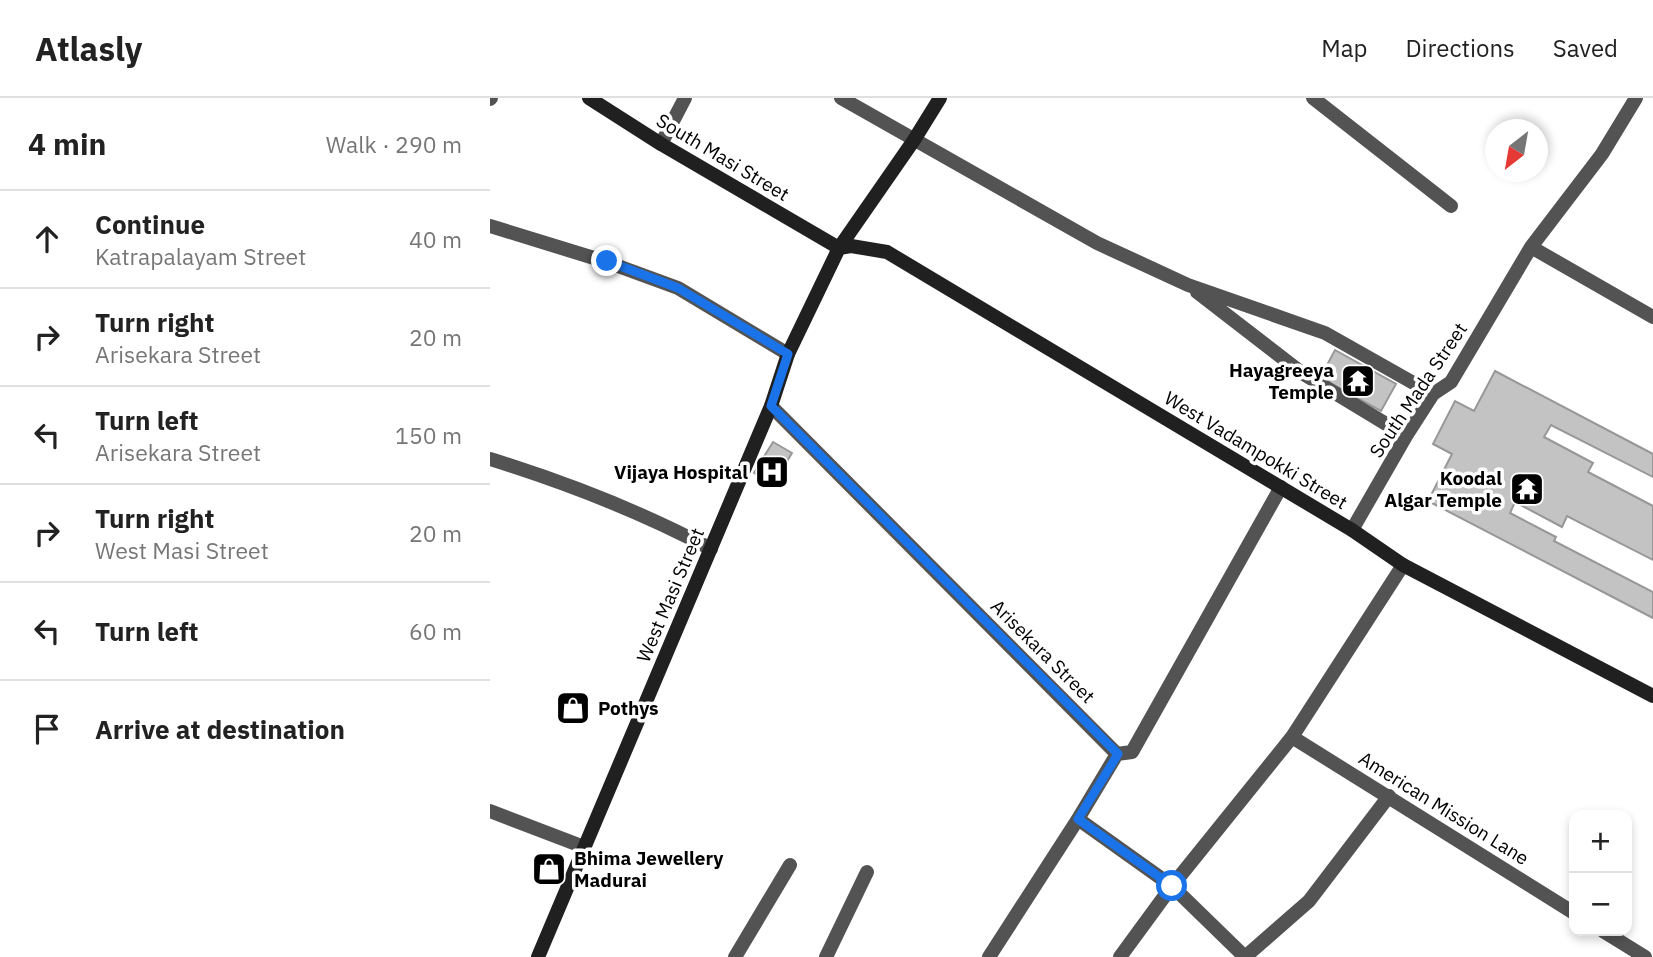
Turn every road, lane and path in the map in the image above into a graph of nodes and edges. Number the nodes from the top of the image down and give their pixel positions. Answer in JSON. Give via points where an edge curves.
{"nodes":[{"id":1,"x":589,"y":98,"type":"edge"},
{"id":2,"x":685,"y":98,"type":"edge"},
{"id":3,"x":841,"y":98,"type":"edge"},
{"id":4,"x":940,"y":98,"type":"edge"},
{"id":5,"x":1313,"y":98,"type":"edge"},
{"id":6,"x":1636,"y":98,"type":"edge"},
{"id":7,"x":915,"y":140,"type":"junction"},
{"id":8,"x":662,"y":144,"type":"junction"},
{"id":9,"x":1451,"y":206,"type":"dead end"},
{"id":10,"x":490,"y":226,"type":"edge"},
{"id":11,"x":1531,"y":247,"type":"junction"},
{"id":12,"x":839,"y":248,"type":"junction"},
{"id":13,"x":1188,"y":285,"type":"junction"},
{"id":14,"x":1653,"y":317,"type":"edge"},
{"id":15,"x":788,"y":354,"type":"junction"},
{"id":16,"x":1433,"y":394,"type":"junction"},
{"id":17,"x":771,"y":406,"type":"junction"},
{"id":18,"x":1406,"y":436,"type":"junction"},
{"id":19,"x":490,"y":459,"type":"edge"},
{"id":20,"x":1281,"y":487,"type":"junction"},
{"id":21,"x":1352,"y":530,"type":"junction"},
{"id":22,"x":711,"y":549,"type":"junction"},
{"id":23,"x":1403,"y":565,"type":"junction"},
{"id":24,"x":1653,"y":696,"type":"edge"},
{"id":25,"x":1292,"y":737,"type":"junction"},
{"id":26,"x":1118,"y":754,"type":"junction"},
{"id":27,"x":1389,"y":796,"type":"junction"},
{"id":28,"x":490,"y":811,"type":"edge"},
{"id":29,"x":1078,"y":819,"type":"junction"},
{"id":30,"x":584,"y":847,"type":"junction"},
{"id":31,"x":789,"y":865,"type":"dead end"},
{"id":32,"x":867,"y":872,"type":"dead end"},
{"id":33,"x":1172,"y":886,"type":"junction"},
{"id":34,"x":1569,"y":909,"type":"edge"},
{"id":35,"x":1611,"y":936,"type":"edge"},
{"id":36,"x":538,"y":957,"type":"edge"},
{"id":37,"x":735,"y":957,"type":"edge"},
{"id":38,"x":826,"y":957,"type":"edge"},
{"id":39,"x":989,"y":957,"type":"edge"},
{"id":40,"x":1120,"y":957,"type":"edge"},
{"id":41,"x":1245,"y":957,"type":"edge"},
{"id":42,"x":1645,"y":957,"type":"edge"}],
"edges":[{"from":1,"to":8,"type":"street","name":"South Masi Street"},
{"from":2,"to":8,"type":"street"},
{"from":3,"to":7,"type":"street"},
{"from":4,"to":7,"type":"street","name":"West Masi Street"},
{"from":5,"to":9,"type":"street"},
{"from":6,"to":11,"type":"street","name":"South Mada Street","via":[[1602,154]]},
{"from":7,"to":12,"type":"street","name":"West Masi Street"},
{"from":7,"to":13,"type":"street","via":[[1097,243]]},
{"from":8,"to":12,"type":"street","name":"South Masi Street"},
{"from":10,"to":15,"type":"street","via":[[678,288]]},
{"from":11,"to":14,"type":"street"},
{"from":11,"to":16,"type":"street","name":"South Mada Street","via":[[1451,382]]},
{"from":12,"to":15,"type":"street","name":"West Masi Street"},
{"from":12,"to":20,"type":"street","name":"West Vadampokki Street","via":[[887,252]]},
{"from":13,"to":16,"type":"street","via":[[1325,333]]},
{"from":13,"to":18,"type":"street","via":[[1302,373]]},
{"from":15,"to":17,"type":"street","name":"West Masi Street"},
{"from":16,"to":18,"type":"street","name":"South Mada Street"},
{"from":17,"to":22,"type":"street","name":"West Masi Street"},
{"from":17,"to":26,"type":"street","name":"Arisekara Street"},
{"from":18,"to":21,"type":"street","name":"South Mada Street"},
{"from":19,"to":22,"type":"street","via":[[570,484],[664,523]]},
{"from":20,"to":21,"type":"street","name":"West Vadampokki Street"},
{"from":20,"to":26,"type":"street","via":[[1132,752]]},
{"from":21,"to":23,"type":"street","name":"West Vadampokki Street"},
{"from":22,"to":30,"type":"street","name":"West Masi Street"},
{"from":23,"to":24,"type":"street","name":"West Vadampokki Street"},
{"from":23,"to":25,"type":"street"},
{"from":25,"to":27,"type":"street","name":"American Mission Lane"},
{"from":25,"to":33,"type":"street"},
{"from":26,"to":29,"type":"street"},
{"from":27,"to":34,"type":"street","name":"American Mission Lane"},
{"from":27,"to":41,"type":"street","via":[[1309,901]]},
{"from":28,"to":30,"type":"street"},
{"from":29,"to":33,"type":"street"},
{"from":29,"to":39,"type":"street"},
{"from":30,"to":36,"type":"street","name":"West Masi Street"},
{"from":31,"to":37,"type":"street"},
{"from":32,"to":38,"type":"street"},
{"from":33,"to":40,"type":"street"},
{"from":33,"to":41,"type":"street"},
{"from":35,"to":42,"type":"street"}]}
